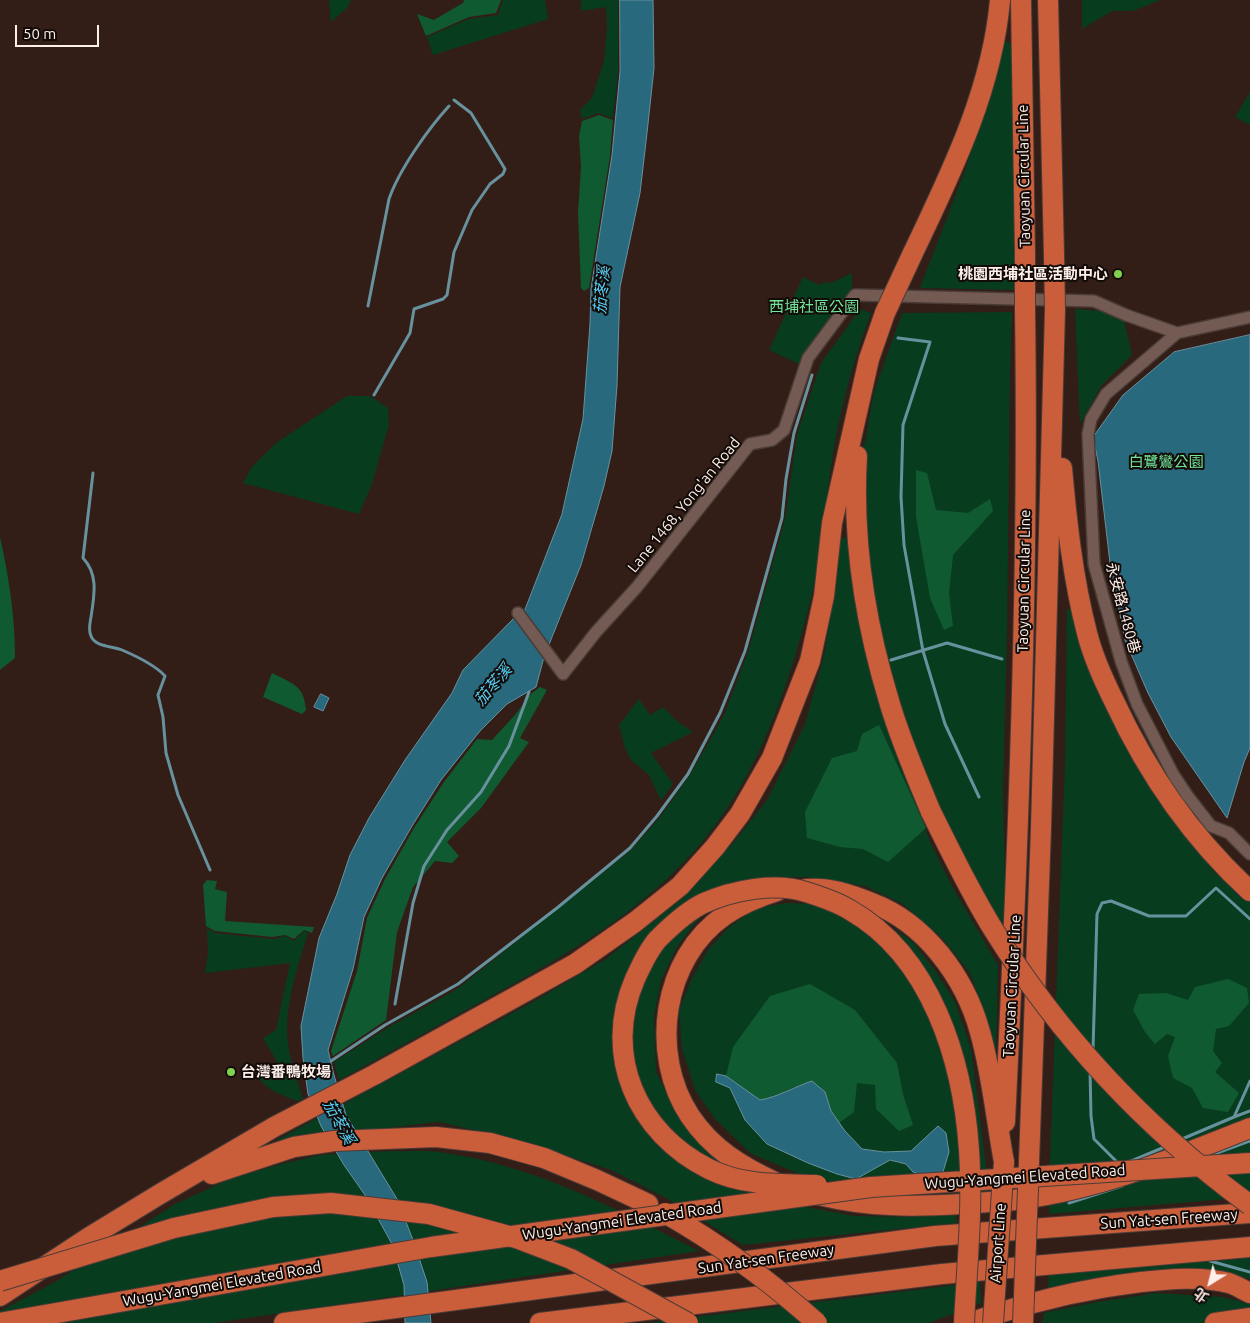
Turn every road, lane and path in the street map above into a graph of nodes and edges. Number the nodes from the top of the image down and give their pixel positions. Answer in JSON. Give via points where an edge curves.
{"nodes":[{"id":1,"x":1000,"y":0,"type":"edge"},
{"id":2,"x":1022,"y":0,"type":"edge"},
{"id":3,"x":1048,"y":0,"type":"edge"},
{"id":4,"x":1250,"y":317,"type":"edge"},
{"id":5,"x":1177,"y":333,"type":"junction"},
{"id":6,"x":1054,"y":377,"type":"junction"},
{"id":7,"x":861,"y":400,"type":"junction"},
{"id":8,"x":518,"y":613,"type":"dead end"},
{"id":9,"x":1250,"y":854,"type":"edge"},
{"id":10,"x":1250,"y":891,"type":"edge"},
{"id":11,"x":1250,"y":1128,"type":"edge"},
{"id":12,"x":1004,"y":1162,"type":"junction"},
{"id":13,"x":1029,"y":1162,"type":"joint"},
{"id":14,"x":1250,"y":1163,"type":"edge"},
{"id":15,"x":871,"y":1187,"type":"junction"},
{"id":16,"x":160,"y":1194,"type":"junction"},
{"id":17,"x":1250,"y":1205,"type":"edge"},
{"id":18,"x":1250,"y":1213,"type":"edge"},
{"id":19,"x":1250,"y":1247,"type":"edge"},
{"id":20,"x":0,"y":1281,"type":"edge"},
{"id":21,"x":1250,"y":1293,"type":"edge"},
{"id":22,"x":0,"y":1296,"type":"edge"},
{"id":23,"x":1250,"y":1318,"type":"edge"},
{"id":24,"x":0,"y":1322,"type":"edge"},
{"id":25,"x":284,"y":1323,"type":"edge"},
{"id":26,"x":540,"y":1323,"type":"edge"},
{"id":27,"x":688,"y":1323,"type":"edge"},
{"id":28,"x":817,"y":1323,"type":"edge"},
{"id":29,"x":964,"y":1323,"type":"edge"},
{"id":30,"x":970,"y":1323,"type":"edge"},
{"id":31,"x":992,"y":1323,"type":"edge"},
{"id":32,"x":1023,"y":1323,"type":"edge"},
{"id":33,"x":1214,"y":1323,"type":"edge"}],
"edges":[{"from":1,"to":7,"type":"highway","bridge":true,"via":[[986,79],[973,118],[885,313],[869,359]]},
{"from":2,"to":12,"type":"highway","name":"Taoyuan Circular Line","bridge":true,"via":[[1024,598],[1019,828]]},
{"from":3,"to":6,"type":"highway","name":"Taoyuan Circular Line","bridge":true},
{"from":4,"to":5,"type":"street"},
{"from":5,"to":8,"type":"street","name":"Lane 1468, Yong'an Road","via":[[1094,301],[855,295],[808,358],[784,430],[772,440],[750,444],[563,674]]},
{"from":5,"to":9,"type":"street","name":"永安路1480巷","via":[[1106,394],[1092,419],[1088,434],[1094,564],[1137,704],[1173,774],[1212,826],[1228,833]]},
{"from":6,"to":10,"type":"highway","via":[[1074,576],[1100,673],[1152,773],[1191,828]]},
{"from":6,"to":13,"type":"highway","name":"Taoyuan Circular Line"},
{"from":7,"to":16,"type":"highway","via":[[832,524],[824,596],[810,661],[772,758],[740,814],[715,847],[680,886],[636,922],[575,964],[274,1127]]},
{"from":7,"to":17,"type":"highway","bridge":true,"via":[[856,535],[864,596],[889,702],[931,812],[994,930],[1076,1044],[1122,1096],[1170,1142]]},
{"from":11,"to":12,"type":"highway","via":[[1138,1170],[1074,1189],[1022,1199],[917,1207],[874,1205],[786,1188],[744,1168],[714,1144],[690,1117],[675,1088],[667,1051],[672,986],[699,939],[724,916],[750,900],[777,891],[814,888],[843,892],[883,907],[911,924],[936,949],[952,972],[980,1030]]},
{"from":12,"to":31,"type":"highway","name":"Airport Line","bridge":true},
{"from":13,"to":32,"type":"highway","name":"Airport Line","bridge":true},
{"from":14,"to":15,"type":"highway","name":"Wugu-Yangmei Elevated Road","bridge":true},
{"from":15,"to":24,"type":"highway","name":"Wugu-Yangmei Elevated Road","bridge":true,"via":[[431,1247]]},
{"from":15,"to":29,"type":"highway","bridge":true,"via":[[757,1183],[734,1179],[690,1159],[656,1129],[641,1109],[631,1085],[622,1040],[629,992],[656,941],[703,904],[743,891],[800,890],[843,906],[875,926],[913,968],[942,1021],[965,1109],[970,1175]]},
{"from":16,"to":22,"type":"highway"},
{"from":16,"to":28,"type":"highway","bridge":true,"via":[[294,1147],[377,1138],[436,1137],[490,1143],[544,1158],[648,1204],[725,1252]]},
{"from":18,"to":25,"type":"highway","name":"Sun Yat-sen Freeway","via":[[936,1236]]},
{"from":19,"to":26,"type":"highway","via":[[942,1274]]},
{"from":20,"to":27,"type":"highway","bridge":true,"via":[[174,1228],[273,1207],[331,1203],[429,1214],[516,1238],[570,1258]]},
{"from":21,"to":30,"type":"highway","via":[[1230,1283],[1196,1279],[1160,1280],[1064,1295]]},
{"from":23,"to":33,"type":"highway"}]}
